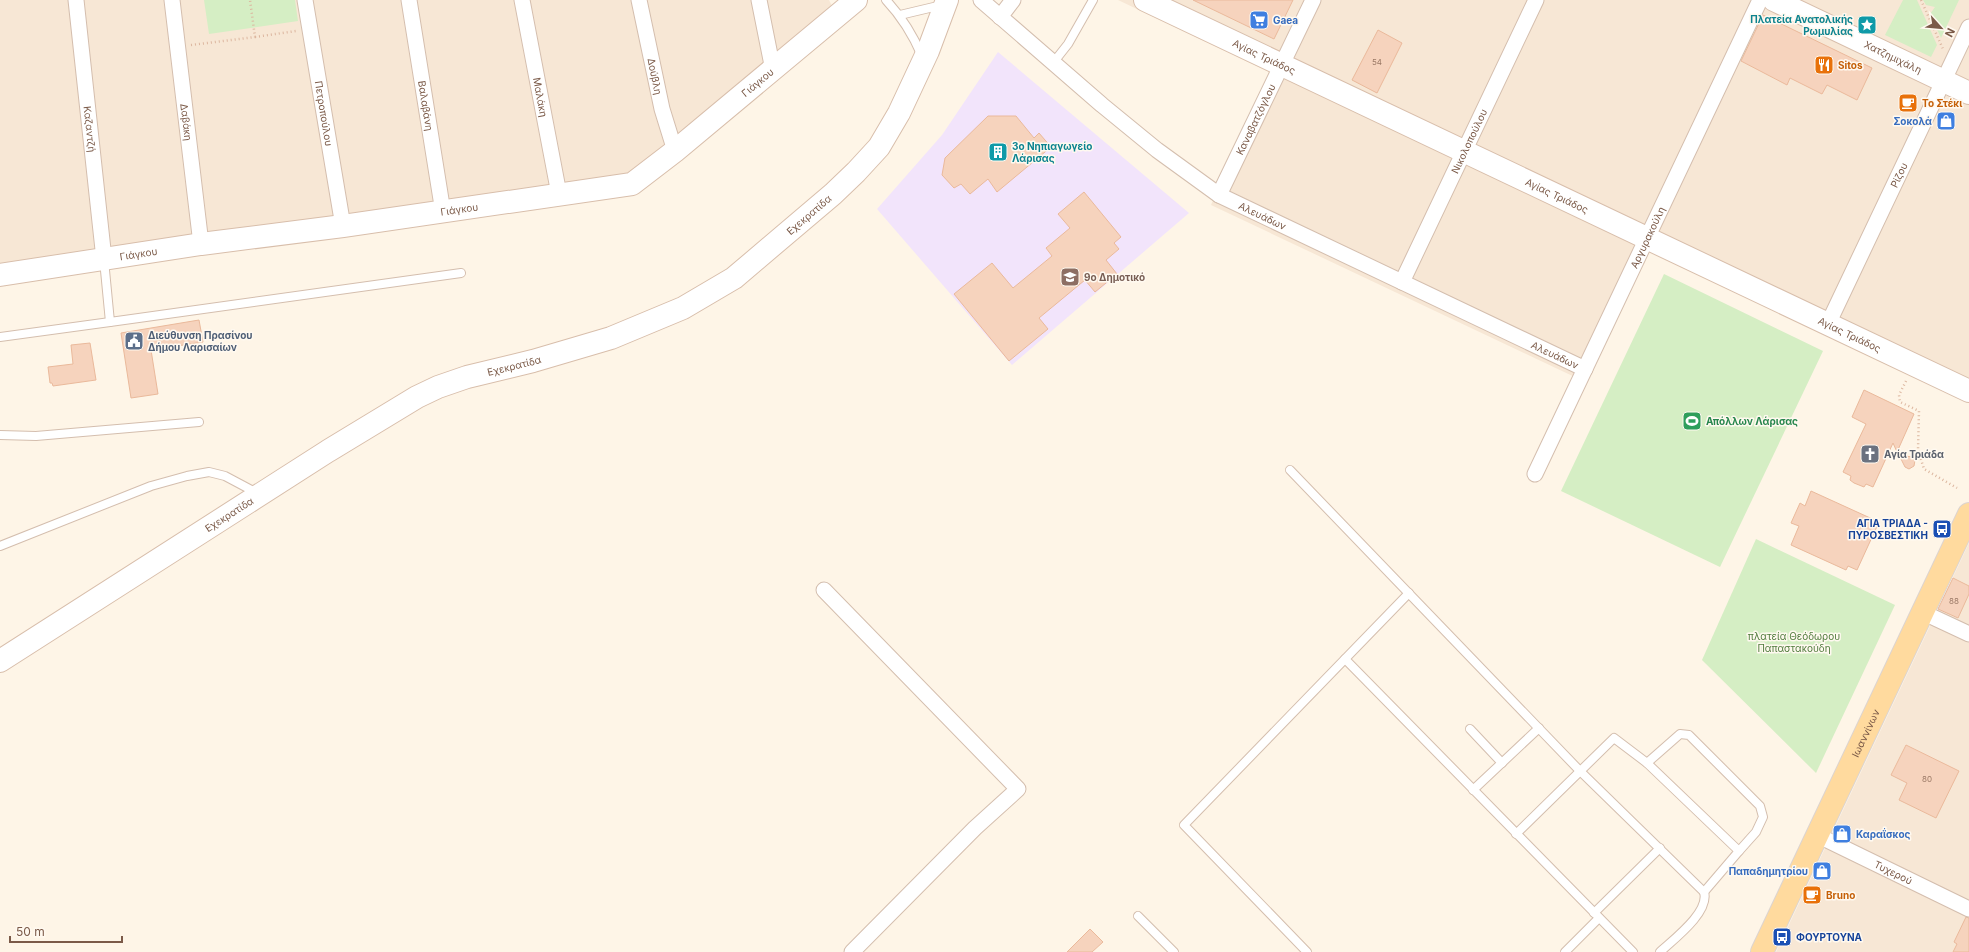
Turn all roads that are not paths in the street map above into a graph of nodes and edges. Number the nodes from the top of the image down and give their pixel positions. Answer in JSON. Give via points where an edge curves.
{"nodes":[{"id":1,"x":76,"y":0,"type":"edge"},
{"id":2,"x":172,"y":0,"type":"edge"},
{"id":3,"x":306,"y":0,"type":"edge"},
{"id":4,"x":409,"y":0,"type":"edge"},
{"id":5,"x":522,"y":0,"type":"edge"},
{"id":6,"x":639,"y":0,"type":"edge"},
{"id":7,"x":759,"y":0,"type":"edge"},
{"id":8,"x":855,"y":0,"type":"edge"},
{"id":9,"x":886,"y":0,"type":"edge"},
{"id":10,"x":980,"y":0,"type":"edge"},
{"id":11,"x":1013,"y":0,"type":"edge"},
{"id":12,"x":1093,"y":0,"type":"edge"},
{"id":13,"x":1144,"y":0,"type":"edge"},
{"id":14,"x":1313,"y":0,"type":"edge"},
{"id":15,"x":1536,"y":0,"type":"edge"},
{"id":16,"x":1760,"y":0,"type":"edge"},
{"id":17,"x":1774,"y":0,"type":"edge"},
{"id":18,"x":947,"y":2,"type":"edge"},
{"id":19,"x":900,"y":15,"type":"junction"},
{"id":20,"x":1000,"y":17,"type":"junction"},
{"id":21,"x":1969,"y":27,"type":"edge"},
{"id":22,"x":924,"y":61,"type":"junction"},
{"id":23,"x":1053,"y":62,"type":"junction"},
{"id":24,"x":1282,"y":65,"type":"junction"},
{"id":25,"x":773,"y":70,"type":"junction"},
{"id":26,"x":1947,"y":74,"type":"junction"},
{"id":27,"x":1969,"y":93,"type":"edge"},
{"id":28,"x":675,"y":151,"type":"junction"},
{"id":29,"x":1464,"y":151,"type":"junction"},
{"id":30,"x":560,"y":194,"type":"junction"},
{"id":31,"x":1219,"y":195,"type":"junction"},
{"id":32,"x":443,"y":212,"type":"junction"},
{"id":33,"x":343,"y":226,"type":"junction"},
{"id":34,"x":1647,"y":238,"type":"junction"},
{"id":35,"x":201,"y":244,"type":"junction"},
{"id":36,"x":104,"y":260,"type":"junction"},
{"id":37,"x":461,"y":274,"type":"dead end"},
{"id":38,"x":0,"y":275,"type":"edge"},
{"id":39,"x":1402,"y":282,"type":"junction"},
{"id":40,"x":110,"y":322,"type":"junction"},
{"id":41,"x":1828,"y":324,"type":"junction"},
{"id":42,"x":0,"y":337,"type":"edge"},
{"id":43,"x":1585,"y":369,"type":"junction"},
{"id":44,"x":1969,"y":391,"type":"edge"},
{"id":45,"x":199,"y":422,"type":"dead end"},
{"id":46,"x":0,"y":435,"type":"edge"},
{"id":47,"x":1290,"y":470,"type":"dead end"},
{"id":48,"x":1535,"y":474,"type":"dead end"},
{"id":49,"x":260,"y":494,"type":"junction"},
{"id":50,"x":1969,"y":514,"type":"edge"},
{"id":51,"x":0,"y":546,"type":"edge"},
{"id":52,"x":824,"y":590,"type":"dead end"},
{"id":53,"x":1409,"y":593,"type":"junction"},
{"id":54,"x":1922,"y":612,"type":"junction"},
{"id":55,"x":1969,"y":634,"type":"edge"},
{"id":56,"x":1345,"y":659,"type":"junction"},
{"id":57,"x":0,"y":660,"type":"edge"},
{"id":58,"x":1539,"y":728,"type":"junction"},
{"id":59,"x":1470,"y":729,"type":"dead end"},
{"id":60,"x":1502,"y":763,"type":"junction"},
{"id":61,"x":1647,"y":763,"type":"junction"},
{"id":62,"x":1580,"y":771,"type":"junction"},
{"id":63,"x":1474,"y":790,"type":"junction"},
{"id":64,"x":1516,"y":834,"type":"junction"},
{"id":65,"x":1817,"y":835,"type":"junction"},
{"id":66,"x":1660,"y":848,"type":"junction"},
{"id":67,"x":1739,"y":851,"type":"junction"},
{"id":68,"x":1704,"y":892,"type":"junction"},
{"id":69,"x":1969,"y":909,"type":"edge"},
{"id":70,"x":1597,"y":915,"type":"junction"},
{"id":71,"x":1138,"y":916,"type":"dead end"},
{"id":72,"x":852,"y":952,"type":"edge"},
{"id":73,"x":1174,"y":952,"type":"edge"},
{"id":74,"x":1306,"y":952,"type":"edge"},
{"id":75,"x":1565,"y":952,"type":"edge"},
{"id":76,"x":1633,"y":952,"type":"edge"},
{"id":77,"x":1660,"y":952,"type":"edge"},
{"id":78,"x":1762,"y":952,"type":"edge"}],
"edges":[{"from":1,"to":36,"type":"street","name":"Καζαντζή"},
{"from":2,"to":35,"type":"street","name":"Δαβάκη"},
{"from":3,"to":33,"type":"street","name":"Πετροπούλου"},
{"from":4,"to":32,"type":"street","name":"Βαλαβάνη"},
{"from":5,"to":30,"type":"street","name":"Μαλάκη"},
{"from":6,"to":28,"type":"street","name":"Δούβλη","via":[[662,109]]},
{"from":7,"to":25,"type":"street"},
{"from":8,"to":25,"type":"street","name":"Γιάγκου"},
{"from":9,"to":19,"type":"lane"},
{"from":10,"to":20,"type":"street","name":"Αλευάδων"},
{"from":11,"to":20,"type":"street"},
{"from":12,"to":23,"type":"lane","via":[[1068,44]]},
{"from":13,"to":24,"type":"street","name":"Αγίας Τριάδος"},
{"from":14,"to":24,"type":"street","name":"Καναβατζόγλου"},
{"from":15,"to":29,"type":"street","name":"Νικολοπούλου"},
{"from":16,"to":34,"type":"street","name":"Αργυρακούλη"},
{"from":17,"to":26,"type":"street","name":"Χατζημιχάλη"},
{"from":18,"to":19,"type":"lane"},
{"from":18,"to":22,"type":"street","name":"Εχεκρατίδα"},
{"from":19,"to":22,"type":"lane"},
{"from":20,"to":23,"type":"street","name":"Αλευάδων"},
{"from":21,"to":26,"type":"street","name":"Ρίζου"},
{"from":22,"to":49,"type":"street","name":"Εχεκρατίδα","via":[[899,114],[879,148],[833,194],[734,278],[683,308],[611,338],[438,387],[328,450]]},
{"from":23,"to":31,"type":"street","name":"Αλευάδων","via":[[1157,150]]},
{"from":24,"to":29,"type":"street","name":"Αγίας Τριάδος"},
{"from":24,"to":31,"type":"street","name":"Καναβατζόγλου"},
{"from":25,"to":28,"type":"street","name":"Γιάγκου"},
{"from":26,"to":27,"type":"street","name":"Χατζημιχάλη"},
{"from":26,"to":41,"type":"street","name":"Ρίζου"},
{"from":28,"to":30,"type":"street","name":"Γιάγκου","via":[[632,184]]},
{"from":29,"to":34,"type":"street","name":"Αγίας Τριάδος"},
{"from":29,"to":39,"type":"street","name":"Νικολοπούλου"},
{"from":30,"to":32,"type":"street","name":"Γιάγκου"},
{"from":31,"to":39,"type":"street","name":"Αλευάδων"},
{"from":32,"to":33,"type":"street","name":"Γιάγκου"},
{"from":33,"to":35,"type":"street","name":"Γιάγκου"},
{"from":34,"to":41,"type":"street","name":"Αγίας Τριάδος"},
{"from":34,"to":43,"type":"street","name":"Αργυρακούλη"},
{"from":35,"to":36,"type":"street","name":"Γιάγκου"},
{"from":36,"to":38,"type":"street","name":"Γιάγκου"},
{"from":36,"to":40,"type":"lane"},
{"from":37,"to":40,"type":"lane"},
{"from":39,"to":43,"type":"street","name":"Αλευάδων"},
{"from":40,"to":42,"type":"lane"},
{"from":41,"to":44,"type":"street","name":"Αγίας Τριάδος"},
{"from":43,"to":48,"type":"street","name":"Αργυρακούλη"},
{"from":45,"to":46,"type":"lane","via":[[36,436]]},
{"from":47,"to":53,"type":"lane"},
{"from":49,"to":51,"type":"lane","via":[[225,476],[209,472],[187,476],[151,486]]},
{"from":49,"to":57,"type":"street","name":"Εχεκρατίδα"},
{"from":50,"to":54,"type":"main road","name":"Ιωαννίνων"},
{"from":52,"to":72,"type":"street","via":[[1018,789],[974,828]]},
{"from":53,"to":56,"type":"lane"},
{"from":53,"to":58,"type":"lane"},
{"from":54,"to":55,"type":"street"},
{"from":54,"to":65,"type":"main road","name":"Ιωαννίνων"},
{"from":56,"to":63,"type":"lane"},
{"from":56,"to":74,"type":"lane","via":[[1184,825]]},
{"from":58,"to":60,"type":"lane"},
{"from":58,"to":62,"type":"lane"},
{"from":59,"to":60,"type":"lane"},
{"from":60,"to":63,"type":"lane"},
{"from":61,"to":62,"type":"lane","via":[[1614,738]]},
{"from":61,"to":67,"type":"lane"},
{"from":61,"to":67,"type":"lane","via":[[1680,734],[1689,735],[1760,806],[1763,817],[1756,832]]},
{"from":62,"to":64,"type":"lane"},
{"from":62,"to":66,"type":"lane"},
{"from":63,"to":64,"type":"lane"},
{"from":64,"to":70,"type":"lane"},
{"from":65,"to":69,"type":"street","name":"Τυχερού"},
{"from":65,"to":78,"type":"main road","name":"Ιωαννίνων"},
{"from":66,"to":68,"type":"lane"},
{"from":66,"to":70,"type":"lane"},
{"from":67,"to":68,"type":"lane"},
{"from":68,"to":77,"type":"lane","via":[[1702,912]]},
{"from":70,"to":75,"type":"lane"},
{"from":70,"to":76,"type":"lane"},
{"from":71,"to":73,"type":"lane"}]}
